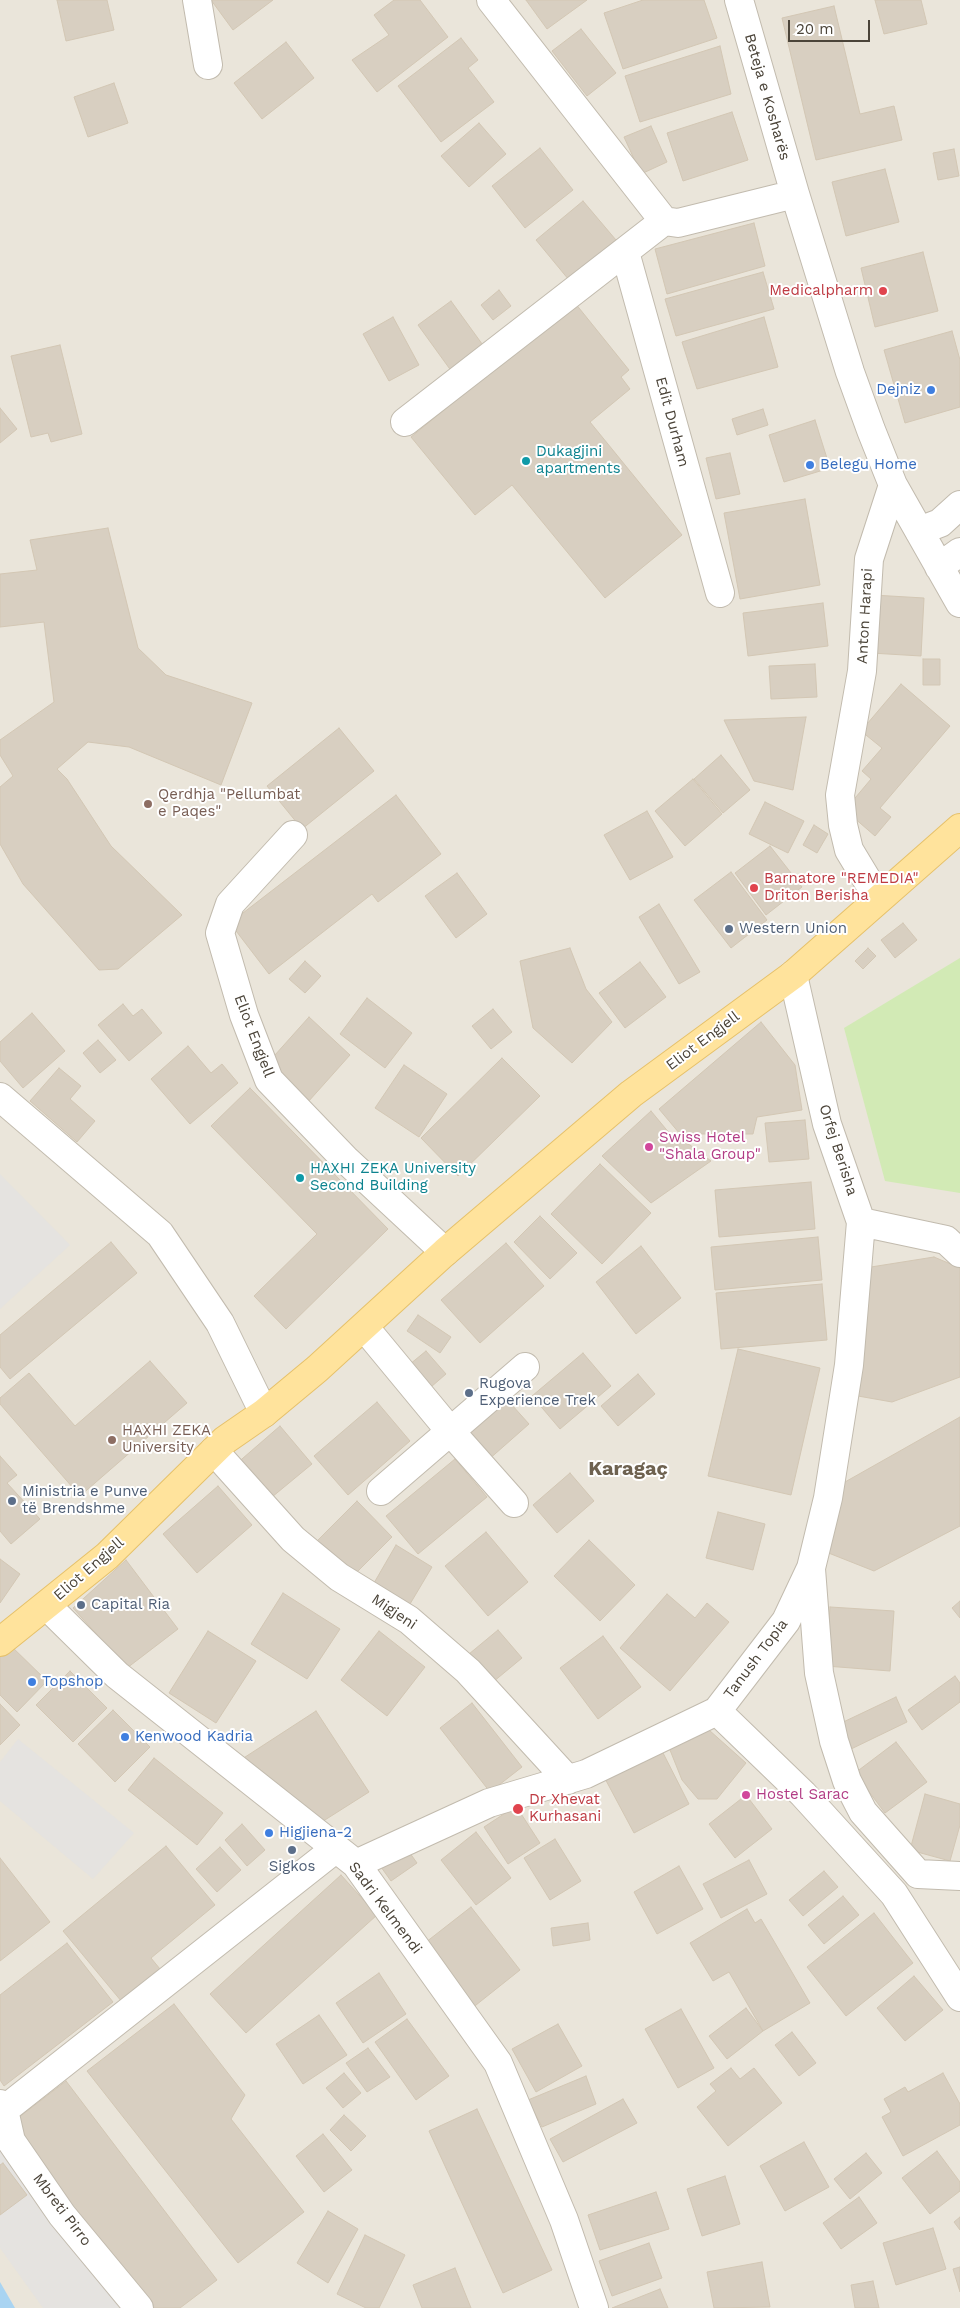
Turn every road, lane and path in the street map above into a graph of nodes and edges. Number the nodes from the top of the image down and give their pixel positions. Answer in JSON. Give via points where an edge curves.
{"nodes":[{"id":1,"x":198,"y":0,"type":"edge"},
{"id":2,"x":492,"y":0,"type":"edge"},
{"id":3,"x":739,"y":0,"type":"edge"},
{"id":4,"x":208,"y":65,"type":"dead end"},
{"id":5,"x":795,"y":194,"type":"junction"},
{"id":6,"x":664,"y":221,"type":"junction"},
{"id":7,"x":625,"y":252,"type":"junction"},
{"id":8,"x":405,"y":422,"type":"dead end"},
{"id":9,"x":893,"y":485,"type":"junction"},
{"id":10,"x":960,"y":505,"type":"edge"},
{"id":11,"x":920,"y":531,"type":"junction"},
{"id":12,"x":950,"y":559,"type":"edge"},
{"id":13,"x":720,"y":593,"type":"dead end"},
{"id":14,"x":960,"y":603,"type":"edge"},
{"id":15,"x":960,"y":828,"type":"edge"},
{"id":16,"x":293,"y":835,"type":"dead end"},
{"id":17,"x":878,"y":898,"type":"junction"},
{"id":18,"x":793,"y":975,"type":"junction"},
{"id":19,"x":0,"y":1097,"type":"edge"},
{"id":20,"x":861,"y":1222,"type":"junction"},
{"id":21,"x":445,"y":1252,"type":"junction"},
{"id":22,"x":960,"y":1253,"type":"edge"},
{"id":23,"x":365,"y":1328,"type":"junction"},
{"id":24,"x":525,"y":1367,"type":"dead end"},
{"id":25,"x":264,"y":1413,"type":"junction"},
{"id":26,"x":451,"y":1432,"type":"junction"},
{"id":27,"x":214,"y":1451,"type":"junction"},
{"id":28,"x":381,"y":1491,"type":"dead end"},
{"id":29,"x":514,"y":1503,"type":"dead end"},
{"id":30,"x":811,"y":1568,"type":"junction"},
{"id":31,"x":47,"y":1606,"type":"junction"},
{"id":32,"x":0,"y":1642,"type":"edge"},
{"id":33,"x":717,"y":1710,"type":"junction"},
{"id":34,"x":568,"y":1780,"type":"junction"},
{"id":35,"x":876,"y":1828,"type":"junction"},
{"id":36,"x":854,"y":1850,"type":"junction"},
{"id":37,"x":346,"y":1856,"type":"junction"},
{"id":38,"x":918,"y":1874,"type":"junction"},
{"id":39,"x":960,"y":1876,"type":"edge"},
{"id":40,"x":894,"y":1894,"type":"junction"},
{"id":41,"x":960,"y":1997,"type":"edge"},
{"id":42,"x":2,"y":2107,"type":"edge"},
{"id":43,"x":139,"y":2308,"type":"edge"},
{"id":44,"x":594,"y":2308,"type":"edge"}],
"edges":[{"from":1,"to":4,"type":"street"},
{"from":2,"to":6,"type":"street"},
{"from":3,"to":5,"type":"street","name":"Beteja e Kosharës"},
{"from":5,"to":6,"type":"street","via":[[678,223]]},
{"from":5,"to":9,"type":"street","via":[[850,372]]},
{"from":6,"to":7,"type":"street"},
{"from":7,"to":8,"type":"street"},
{"from":7,"to":13,"type":"street","name":"Edit Durham"},
{"from":9,"to":11,"type":"street"},
{"from":9,"to":17,"type":"street","name":"Anton Harapi","via":[[868,559],[862,671],[840,795],[849,850]]},
{"from":10,"to":11,"type":"street","via":[[940,523]]},
{"from":11,"to":12,"type":"street"},
{"from":12,"to":14,"type":"street"},
{"from":15,"to":17,"type":"main road","name":"Eliot Engjell"},
{"from":16,"to":21,"type":"street","name":"Eliot Engjell","via":[[230,904],[220,933],[244,1015],[269,1080],[345,1159]]},
{"from":17,"to":18,"type":"main road","name":"Eliot Engjell"},
{"from":18,"to":20,"type":"street","name":"Orfej Berisha","via":[[827,1124]]},
{"from":18,"to":21,"type":"main road","name":"Eliot Engjell","via":[[631,1094]]},
{"from":19,"to":25,"type":"street","via":[[160,1234],[220,1323]]},
{"from":20,"to":22,"type":"street","via":[[946,1240]]},
{"from":20,"to":30,"type":"street","name":"Tanush Topia","via":[[849,1365],[828,1498]]},
{"from":21,"to":23,"type":"main road","name":"Eliot Engjell"},
{"from":23,"to":25,"type":"main road","name":"Eliot Engjell"},
{"from":23,"to":26,"type":"street"},
{"from":24,"to":26,"type":"street"},
{"from":25,"to":27,"type":"main road","name":"Eliot Engjell"},
{"from":26,"to":28,"type":"street"},
{"from":26,"to":29,"type":"street"},
{"from":27,"to":31,"type":"main road","name":"Eliot Engjell","via":[[107,1556]]},
{"from":27,"to":34,"type":"street","name":"Migjeni","via":[[294,1539],[339,1577],[409,1620],[468,1671]]},
{"from":30,"to":33,"type":"street","name":"Tanush Topia","via":[[786,1621]]},
{"from":30,"to":35,"type":"street","via":[[819,1672],[834,1741],[847,1781],[863,1812]]},
{"from":31,"to":32,"type":"main road","name":"Eliot Engjell"},
{"from":31,"to":37,"type":"street","name":"Sadri Kelmendi","via":[[116,1675]]},
{"from":33,"to":34,"type":"street","name":"Tanush Topia"},
{"from":33,"to":36,"type":"street","via":[[803,1794]]},
{"from":34,"to":37,"type":"street","name":"Tanush Topia","via":[[489,1803]]},
{"from":35,"to":36,"type":"street"},
{"from":35,"to":38,"type":"street"},
{"from":36,"to":40,"type":"street"},
{"from":37,"to":42,"type":"street","name":"Tanush Topia"},
{"from":37,"to":44,"type":"street","name":"Sadri Kelmendi","via":[[498,2064],[564,2220]]},
{"from":38,"to":39,"type":"street"},
{"from":38,"to":40,"type":"street"},
{"from":40,"to":41,"type":"street"},
{"from":42,"to":43,"type":"street","name":"Mbreti Pirro","via":[[11,2141],[62,2215]]}]}
